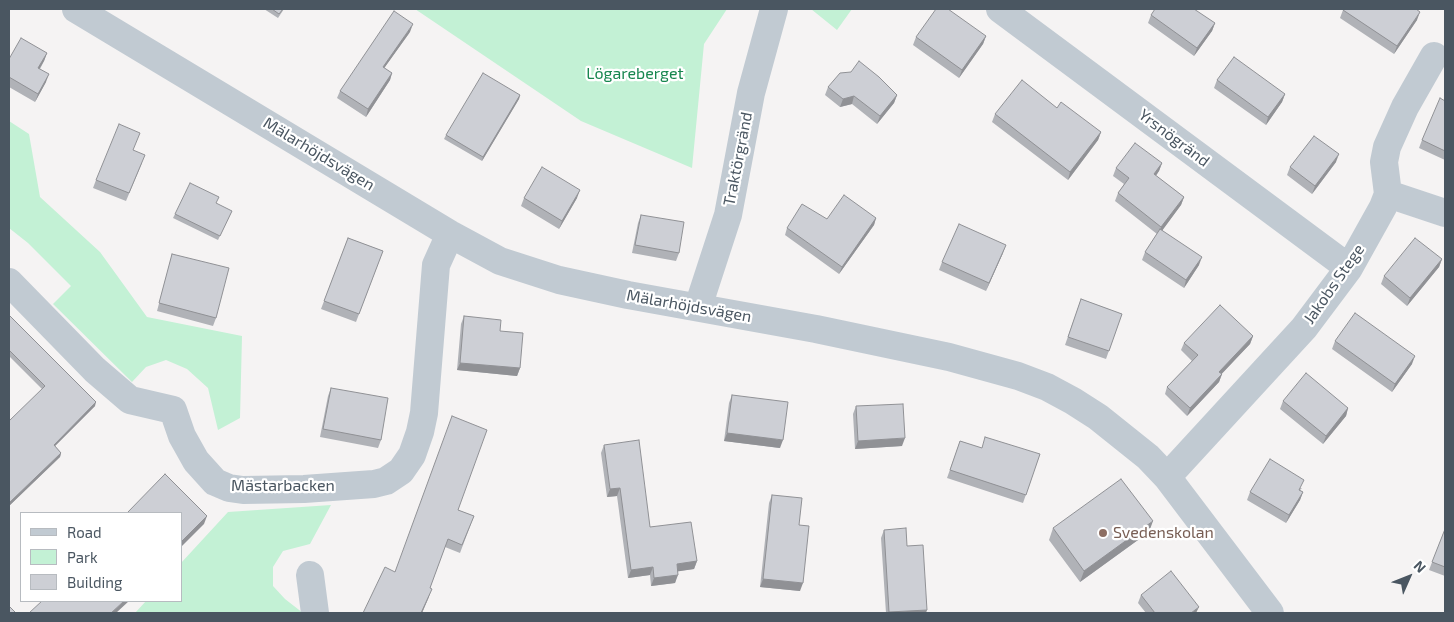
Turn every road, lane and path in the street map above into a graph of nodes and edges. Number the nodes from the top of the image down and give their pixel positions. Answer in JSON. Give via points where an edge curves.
{"nodes":[{"id":1,"x":76,"y":9,"type":"edge"},
{"id":2,"x":774,"y":9,"type":"edge"},
{"id":3,"x":1000,"y":9,"type":"edge"},
{"id":4,"x":1434,"y":56,"type":"dead end"},
{"id":5,"x":1388,"y":194,"type":"junction"},
{"id":6,"x":1445,"y":213,"type":"edge"},
{"id":7,"x":450,"y":234,"type":"junction"},
{"id":8,"x":1348,"y":268,"type":"junction"},
{"id":9,"x":9,"y":282,"type":"edge"},
{"id":10,"x":698,"y":308,"type":"junction"},
{"id":11,"x":1167,"y":477,"type":"junction"},
{"id":12,"x":310,"y":575,"type":"dead end"},
{"id":13,"x":315,"y":613,"type":"edge"},
{"id":14,"x":1270,"y":613,"type":"edge"}],
"edges":[{"from":1,"to":7,"type":"street","name":"Mälarhöjdsvägen"},
{"from":2,"to":10,"type":"street","name":"Traktörgränd","via":[[750,94],[728,215]]},
{"from":3,"to":8,"type":"street","name":"Yrsnögränd"},
{"from":4,"to":5,"type":"street","via":[[1387,147],[1384,162]]},
{"from":5,"to":6,"type":"street"},
{"from":5,"to":8,"type":"street","name":"Jakobs Stege"},
{"from":7,"to":9,"type":"street","name":"Mästarbacken","via":[[436,265],[420,432],[412,455],[401,471],[386,481],[374,484],[243,490],[215,482],[196,461],[172,410],[130,400],[95,370]]},
{"from":7,"to":10,"type":"street","name":"Mälarhöjdsvägen","via":[[500,261],[559,280]]},
{"from":8,"to":11,"type":"street","name":"Jakobs Stege","via":[[1304,328]]},
{"from":10,"to":11,"type":"street","name":"Mälarhöjdsvägen","via":[[906,347],[1025,379],[1047,387],[1098,417]]},
{"from":11,"to":14,"type":"street","name":"Mälarhöjdsvägen"},
{"from":12,"to":13,"type":"street"}]}
